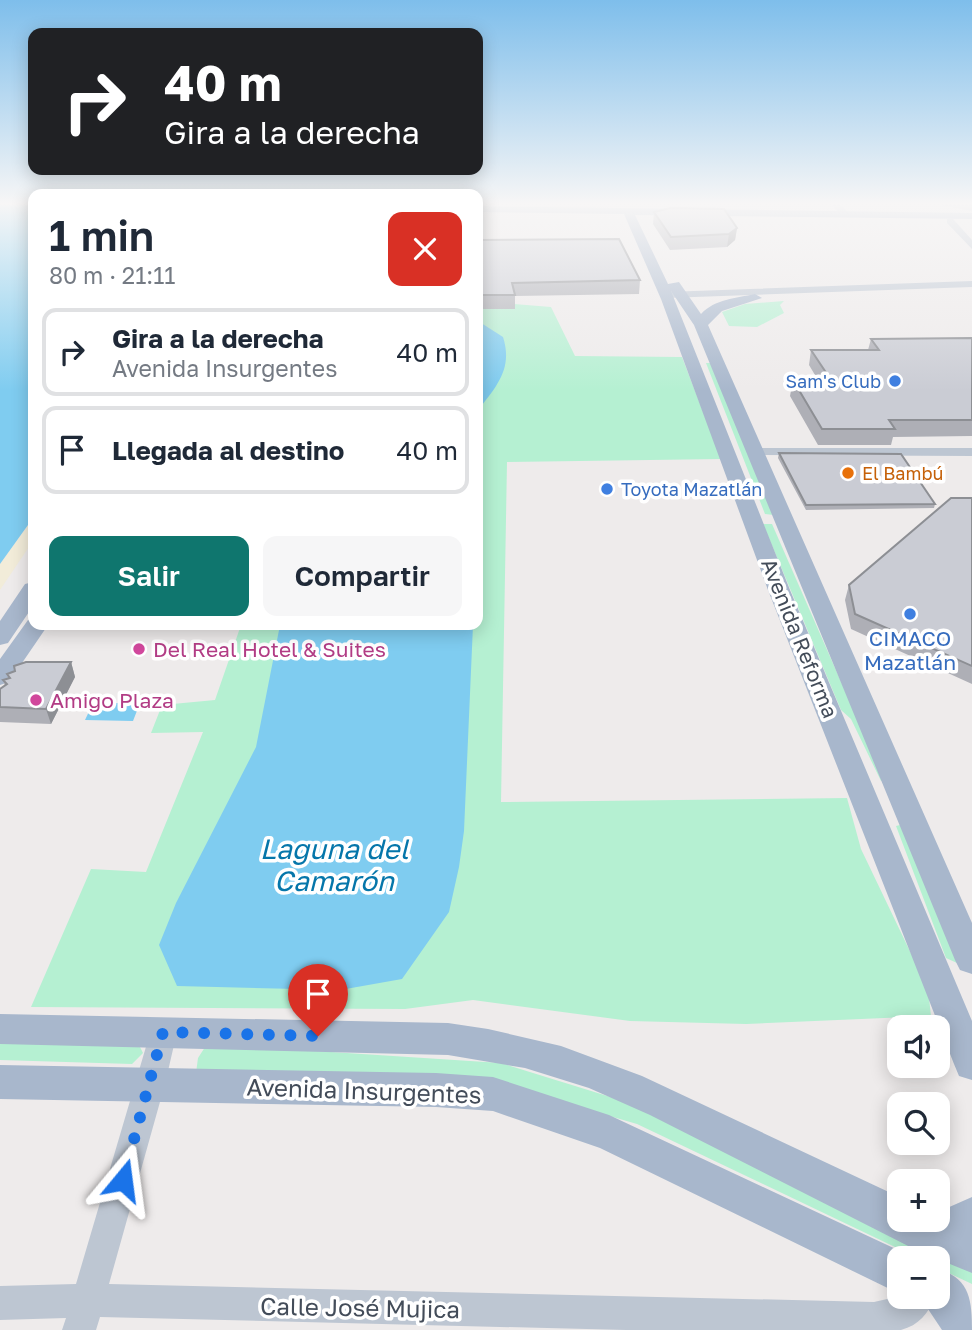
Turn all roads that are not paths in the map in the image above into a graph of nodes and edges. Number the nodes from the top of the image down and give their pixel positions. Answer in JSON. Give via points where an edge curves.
{"nodes":[{"id":1,"x":660,"y":267,"type":"edge"},
{"id":2,"x":972,"y":284,"type":"edge"},
{"id":3,"x":915,"y":291,"type":"junction"},
{"id":4,"x":972,"y":293,"type":"edge"},
{"id":5,"x":674,"y":297,"type":"junction"},
{"id":6,"x":755,"y":298,"type":"junction"},
{"id":7,"x":701,"y":325,"type":"junction"},
{"id":8,"x":754,"y":452,"type":"junction"},
{"id":9,"x":972,"y":452,"type":"edge"},
{"id":10,"x":28,"y":596,"type":"edge"},
{"id":11,"x":33,"y":630,"type":"edge"},
{"id":12,"x":0,"y":638,"type":"edge"},
{"id":13,"x":0,"y":677,"type":"edge"},
{"id":14,"x":866,"y":801,"type":"junction"},
{"id":15,"x":902,"y":801,"type":"junction"},
{"id":16,"x":972,"y":960,"type":"edge"},
{"id":17,"x":932,"y":969,"type":"junction"},
{"id":18,"x":972,"y":973,"type":"edge"},
{"id":19,"x":0,"y":1029,"type":"edge"},
{"id":20,"x":163,"y":1032,"type":"junction"},
{"id":21,"x":972,"y":1064,"type":"edge"},
{"id":22,"x":0,"y":1082,"type":"edge"},
{"id":23,"x":151,"y":1084,"type":"junction"},
{"id":24,"x":887,"y":1213,"type":"edge"},
{"id":25,"x":972,"y":1217,"type":"edge"},
{"id":26,"x":950,"y":1220,"type":"edge"},
{"id":27,"x":927,"y":1232,"type":"edge"},
{"id":28,"x":972,"y":1251,"type":"edge"},
{"id":29,"x":887,"y":1267,"type":"edge"},
{"id":30,"x":950,"y":1296,"type":"edge"},
{"id":31,"x":0,"y":1303,"type":"edge"},
{"id":32,"x":950,"y":1305,"type":"edge"},
{"id":33,"x":972,"y":1306,"type":"edge"},
{"id":34,"x":908,"y":1309,"type":"edge"},
{"id":35,"x":83,"y":1315,"type":"edge"},
{"id":36,"x":969,"y":1330,"type":"edge"}],
"edges":[{"from":1,"to":5,"type":"main road","name":"Avenida Reforma"},
{"from":2,"to":3,"type":"street"},
{"from":3,"to":4,"type":"street"},
{"from":3,"to":5,"type":"street"},
{"from":3,"to":6,"type":"street"},
{"from":5,"to":6,"type":"street"},
{"from":5,"to":7,"type":"main road","name":"Avenida Reforma"},
{"from":5,"to":14,"type":"main road","name":"Avenida Reforma","via":[[779,590]]},
{"from":6,"to":7,"type":"main road","via":[[716,307]]},
{"from":7,"to":8,"type":"main road","name":"Avenida Reforma"},
{"from":8,"to":9,"type":"street"},
{"from":8,"to":15,"type":"main road","name":"Avenida Reforma"},
{"from":10,"to":12,"type":"main road"},
{"from":11,"to":13,"type":"main road"},
{"from":14,"to":15,"type":"main road"},
{"from":14,"to":17,"type":"main road","name":"Avenida Reforma"},
{"from":15,"to":16,"type":"main road","name":"Avenida Reforma"},
{"from":17,"to":18,"type":"main road"},
{"from":17,"to":21,"type":"main road","name":"Avenida Reforma"},
{"from":19,"to":20,"type":"main road"},
{"from":20,"to":23,"type":"street"},
{"from":20,"to":24,"type":"main road","via":[[448,1039],[542,1055],[643,1092]]},
{"from":22,"to":23,"type":"main road","name":"Avenida Insurgentes"},
{"from":23,"to":29,"type":"main road","name":"Avenida Insurgentes","via":[[493,1094],[609,1133]]},
{"from":23,"to":35,"type":"street"},
{"from":25,"to":26,"type":"main road"},
{"from":27,"to":28,"type":"main road"},
{"from":30,"to":33,"type":"main road"},
{"from":31,"to":35,"type":"street","name":"Calle José Mujica"},
{"from":32,"to":36,"type":"main road"},
{"from":34,"to":35,"type":"street","name":"Calle José Mujica","via":[[874,1319]]}]}
